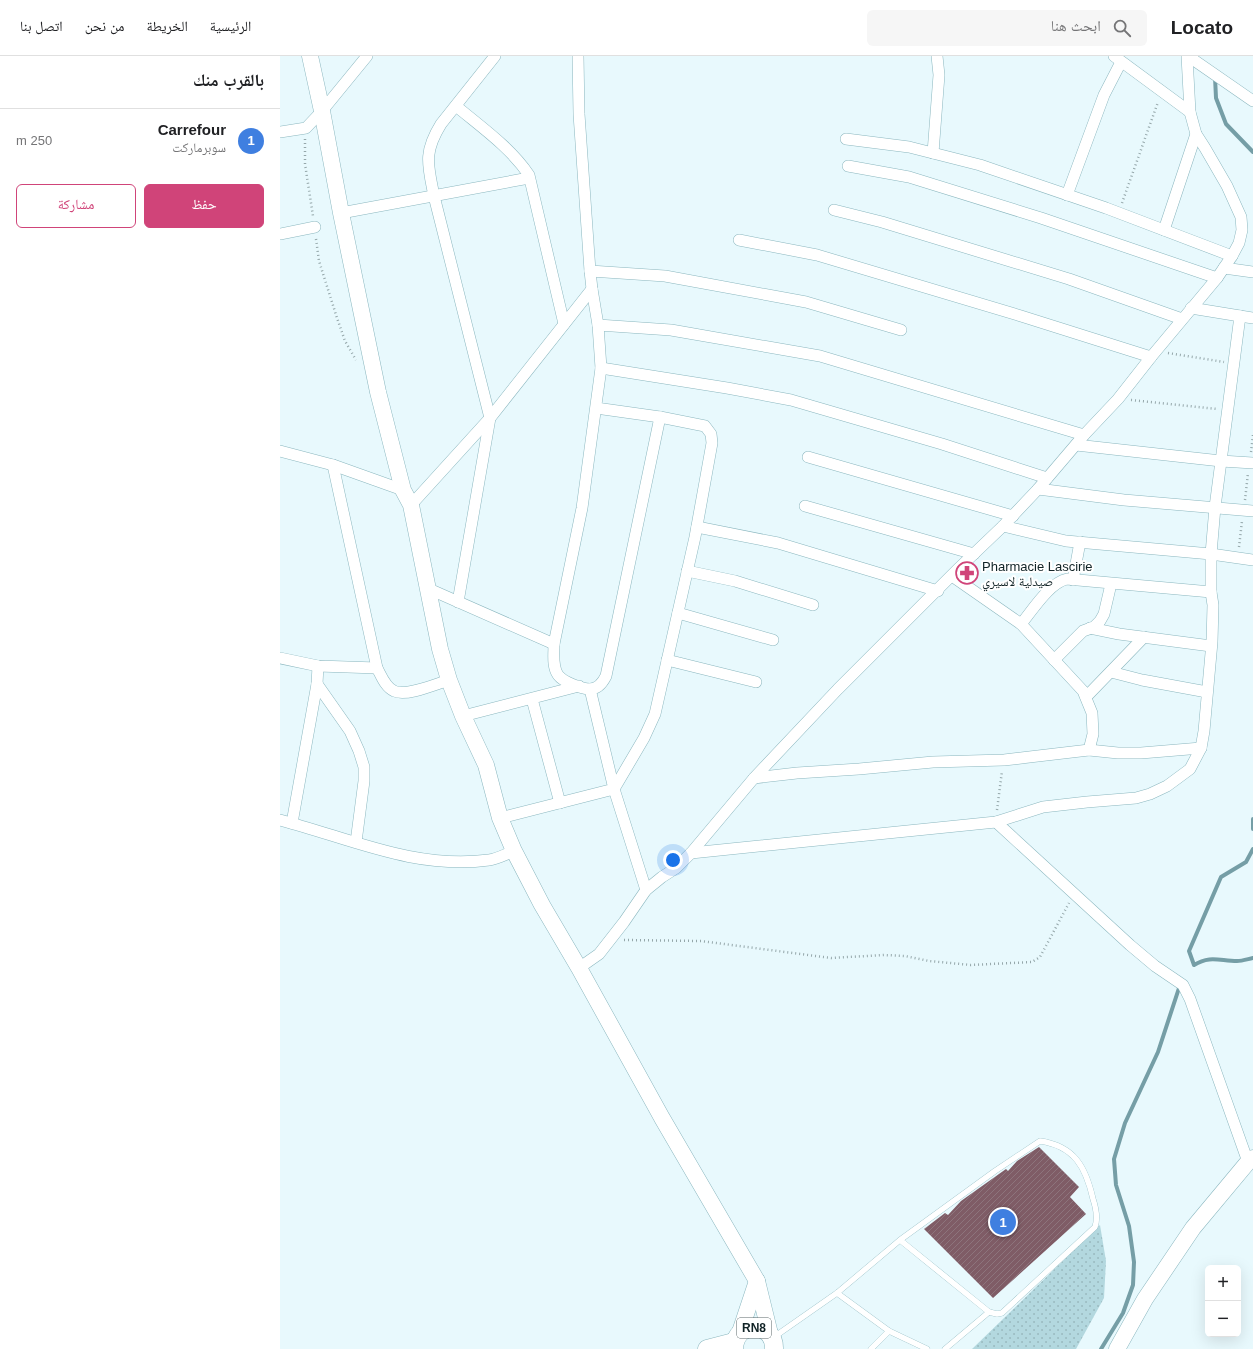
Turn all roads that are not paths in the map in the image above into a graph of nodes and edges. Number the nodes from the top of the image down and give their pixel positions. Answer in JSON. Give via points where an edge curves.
{"nodes":[{"id":1,"x":310,"y":56,"type":"edge"},
{"id":2,"x":367,"y":56,"type":"edge"},
{"id":3,"x":495,"y":56,"type":"edge"},
{"id":4,"x":578,"y":56,"type":"edge"},
{"id":5,"x":937,"y":56,"type":"edge"},
{"id":6,"x":1188,"y":57,"type":"edge"},
{"id":7,"x":1118,"y":59,"type":"edge"},
{"id":8,"x":1253,"y":100,"type":"edge"},
{"id":9,"x":456,"y":106,"type":"junction"},
{"id":10,"x":322,"y":111,"type":"junction"},
{"id":11,"x":1190,"y":112,"type":"junction"},
{"id":12,"x":280,"y":132,"type":"edge"},
{"id":13,"x":1196,"y":134,"type":"junction"},
{"id":14,"x":846,"y":139,"type":"dead end"},
{"id":15,"x":933,"y":153,"type":"junction"},
{"id":16,"x":848,"y":166,"type":"dead end"},
{"id":17,"x":529,"y":178,"type":"junction"},
{"id":18,"x":1067,"y":195,"type":"junction"},
{"id":19,"x":434,"y":196,"type":"junction"},
{"id":20,"x":834,"y":210,"type":"dead end"},
{"id":21,"x":341,"y":213,"type":"junction"},
{"id":22,"x":314,"y":227,"type":"road end"},
{"id":23,"x":1164,"y":230,"type":"junction"},
{"id":24,"x":280,"y":234,"type":"edge"},
{"id":25,"x":739,"y":240,"type":"dead end"},
{"id":26,"x":1232,"y":256,"type":"junction"},
{"id":27,"x":1224,"y":268,"type":"junction"},
{"id":28,"x":590,"y":271,"type":"junction"},
{"id":29,"x":1253,"y":272,"type":"edge"},
{"id":30,"x":1217,"y":278,"type":"junction"},
{"id":31,"x":592,"y":289,"type":"junction"},
{"id":32,"x":1191,"y":308,"type":"junction"},
{"id":33,"x":1240,"y":316,"type":"junction"},
{"id":34,"x":1253,"y":318,"type":"edge"},
{"id":35,"x":1182,"y":319,"type":"junction"},
{"id":36,"x":564,"y":324,"type":"junction"},
{"id":37,"x":598,"y":324,"type":"junction"},
{"id":38,"x":901,"y":330,"type":"dead end"},
{"id":39,"x":1153,"y":354,"type":"junction"},
{"id":40,"x":601,"y":368,"type":"junction"},
{"id":41,"x":596,"y":408,"type":"junction"},
{"id":42,"x":660,"y":417,"type":"junction"},
{"id":43,"x":490,"y":418,"type":"junction"},
{"id":44,"x":1084,"y":435,"type":"junction"},
{"id":45,"x":1076,"y":445,"type":"junction"},
{"id":46,"x":280,"y":451,"type":"edge"},
{"id":47,"x":808,"y":457,"type":"dead end"},
{"id":48,"x":1221,"y":461,"type":"junction"},
{"id":49,"x":1251,"y":463,"type":"edge"},
{"id":50,"x":333,"y":465,"type":"junction"},
{"id":51,"x":1047,"y":478,"type":"junction"},
{"id":52,"x":1038,"y":489,"type":"junction"},
{"id":53,"x":404,"y":490,"type":"junction"},
{"id":54,"x":410,"y":505,"type":"junction"},
{"id":55,"x":805,"y":506,"type":"dead end"},
{"id":56,"x":1215,"y":507,"type":"junction"},
{"id":57,"x":1248,"y":510,"type":"edge"},
{"id":58,"x":1013,"y":516,"type":"junction"},
{"id":59,"x":1003,"y":526,"type":"junction"},
{"id":60,"x":697,"y":527,"type":"junction"},
{"id":61,"x":1080,"y":542,"type":"junction"},
{"id":62,"x":974,"y":554,"type":"junction"},
{"id":63,"x":1211,"y":554,"type":"junction"},
{"id":64,"x":1253,"y":560,"type":"edge"},
{"id":65,"x":687,"y":571,"type":"junction"},
{"id":66,"x":952,"y":576,"type":"junction"},
{"id":67,"x":1073,"y":580,"type":"junction"},
{"id":68,"x":1111,"y":584,"type":"junction"},
{"id":69,"x":429,"y":589,"type":"junction"},
{"id":70,"x":938,"y":591,"type":"junction"},
{"id":71,"x":1211,"y":592,"type":"junction"},
{"id":72,"x":458,"y":602,"type":"junction"},
{"id":73,"x":813,"y":605,"type":"dead end"},
{"id":74,"x":678,"y":613,"type":"junction"},
{"id":75,"x":1021,"y":624,"type":"junction"},
{"id":76,"x":1090,"y":628,"type":"junction"},
{"id":77,"x":1144,"y":637,"type":"junction"},
{"id":78,"x":773,"y":640,"type":"dead end"},
{"id":79,"x":554,"y":644,"type":"junction"},
{"id":80,"x":1211,"y":646,"type":"junction"},
{"id":81,"x":280,"y":658,"type":"edge"},
{"id":82,"x":667,"y":660,"type":"junction"},
{"id":83,"x":1054,"y":660,"type":"junction"},
{"id":84,"x":318,"y":666,"type":"junction"},
{"id":85,"x":377,"y":668,"type":"junction"},
{"id":86,"x":1111,"y":672,"type":"junction"},
{"id":87,"x":449,"y":680,"type":"junction"},
{"id":88,"x":756,"y":682,"type":"dead end"},
{"id":89,"x":317,"y":684,"type":"junction"},
{"id":90,"x":585,"y":688,"type":"junction"},
{"id":91,"x":1207,"y":692,"type":"junction"},
{"id":92,"x":1086,"y":697,"type":"junction"},
{"id":93,"x":532,"y":699,"type":"junction"},
{"id":94,"x":463,"y":716,"type":"junction"},
{"id":95,"x":1201,"y":748,"type":"junction"},
{"id":96,"x":1089,"y":750,"type":"junction"},
{"id":97,"x":754,"y":778,"type":"junction"},
{"id":98,"x":614,"y":789,"type":"junction"},
{"id":99,"x":560,"y":803,"type":"junction"},
{"id":100,"x":500,"y":818,"type":"junction"},
{"id":101,"x":280,"y":820,"type":"edge"},
{"id":102,"x":996,"y":822,"type":"junction"},
{"id":103,"x":292,"y":823,"type":"junction"},
{"id":104,"x":356,"y":842,"type":"junction"},
{"id":105,"x":514,"y":851,"type":"junction"},
{"id":106,"x":692,"y":853,"type":"junction"},
{"id":107,"x":646,"y":890,"type":"junction"},
{"id":108,"x":579,"y":968,"type":"junction"},
{"id":109,"x":1251,"y":1160,"type":"edge"},
{"id":110,"x":900,"y":1240,"type":"junction"},
{"id":111,"x":758,"y":1281,"type":"junction"},
{"id":112,"x":837,"y":1293,"type":"junction"},
{"id":113,"x":989,"y":1312,"type":"junction"},
{"id":114,"x":889,"y":1331,"type":"junction"},
{"id":115,"x":736,"y":1341,"type":"edge"},
{"id":116,"x":774,"y":1343,"type":"edge"},
{"id":117,"x":707,"y":1349,"type":"edge"},
{"id":118,"x":871,"y":1349,"type":"edge"},
{"id":119,"x":927,"y":1349,"type":"edge"},
{"id":120,"x":945,"y":1349,"type":"edge"},
{"id":121,"x":1117,"y":1349,"type":"edge"}],
"edges":[{"from":1,"to":10,"type":"street"},
{"from":2,"to":10,"type":"street"},
{"from":3,"to":9,"type":"street"},
{"from":4,"to":28,"type":"street","via":[[579,114]]},
{"from":5,"to":15,"type":"street","via":[[939,75]]},
{"from":6,"to":8,"type":"street"},
{"from":6,"to":11,"type":"street"},
{"from":7,"to":11,"type":"street"},
{"from":7,"to":18,"type":"street"},
{"from":9,"to":17,"type":"street","via":[[521,163]]},
{"from":9,"to":19,"type":"street","via":[[441,124],[428,151]]},
{"from":10,"to":12,"type":"street","via":[[306,128]]},
{"from":10,"to":21,"type":"street"},
{"from":11,"to":13,"type":"street"},
{"from":13,"to":23,"type":"street"},
{"from":13,"to":26,"type":"street","via":[[1227,186],[1241,217],[1242,230]]},
{"from":14,"to":15,"type":"street","via":[[909,147]]},
{"from":15,"to":18,"type":"street","via":[[980,165]]},
{"from":16,"to":30,"type":"street","via":[[910,177]]},
{"from":17,"to":19,"type":"street"},
{"from":17,"to":36,"type":"street"},
{"from":18,"to":23,"type":"street"},
{"from":19,"to":21,"type":"street"},
{"from":19,"to":43,"type":"street"},
{"from":20,"to":35,"type":"street","via":[[1069,278]]},
{"from":21,"to":53,"type":"street","via":[[378,392]]},
{"from":22,"to":24,"type":"street"},
{"from":23,"to":26,"type":"street"},
{"from":25,"to":39,"type":"street","via":[[817,255]]},
{"from":26,"to":27,"type":"street"},
{"from":27,"to":29,"type":"street"},
{"from":27,"to":30,"type":"street"},
{"from":28,"to":31,"type":"street"},
{"from":28,"to":38,"type":"street","via":[[665,276],[806,302]]},
{"from":30,"to":32,"type":"street"},
{"from":31,"to":36,"type":"street"},
{"from":31,"to":37,"type":"street"},
{"from":32,"to":33,"type":"street"},
{"from":32,"to":35,"type":"street"},
{"from":33,"to":34,"type":"street"},
{"from":33,"to":48,"type":"street"},
{"from":35,"to":39,"type":"street"},
{"from":36,"to":43,"type":"street"},
{"from":37,"to":40,"type":"street"},
{"from":37,"to":44,"type":"street","via":[[679,331],[820,356]]},
{"from":39,"to":44,"type":"street","via":[[1118,399]]},
{"from":40,"to":41,"type":"street"},
{"from":40,"to":51,"type":"street","via":[[791,400],[934,441]]},
{"from":41,"to":42,"type":"street"},
{"from":41,"to":79,"type":"street","via":[[582,508]]},
{"from":42,"to":60,"type":"street","via":[[705,426],[711,434],[712,443]]},
{"from":42,"to":90,"type":"street","via":[[606,676],[601,685]]},
{"from":43,"to":54,"type":"street"},
{"from":43,"to":72,"type":"street"},
{"from":44,"to":45,"type":"street"},
{"from":45,"to":48,"type":"street"},
{"from":45,"to":51,"type":"street"},
{"from":46,"to":50,"type":"street"},
{"from":47,"to":58,"type":"street"},
{"from":48,"to":49,"type":"street"},
{"from":48,"to":56,"type":"street"},
{"from":50,"to":53,"type":"street"},
{"from":50,"to":85,"type":"street"},
{"from":51,"to":52,"type":"street"},
{"from":52,"to":56,"type":"street","via":[[1124,500]]},
{"from":52,"to":58,"type":"street"},
{"from":53,"to":54,"type":"street"},
{"from":54,"to":69,"type":"street"},
{"from":55,"to":62,"type":"street"},
{"from":56,"to":57,"type":"street"},
{"from":56,"to":63,"type":"street"},
{"from":58,"to":59,"type":"street"},
{"from":59,"to":61,"type":"street"},
{"from":59,"to":62,"type":"street"},
{"from":60,"to":65,"type":"street"},
{"from":60,"to":70,"type":"street","via":[[778,543]]},
{"from":61,"to":63,"type":"street"},
{"from":61,"to":67,"type":"street"},
{"from":62,"to":66,"type":"street"},
{"from":63,"to":64,"type":"street"},
{"from":63,"to":71,"type":"street"},
{"from":65,"to":73,"type":"street","via":[[735,581]]},
{"from":65,"to":74,"type":"street"},
{"from":66,"to":70,"type":"street"},
{"from":66,"to":75,"type":"street"},
{"from":67,"to":68,"type":"street"},
{"from":67,"to":75,"type":"street","via":[[1060,581],[1051,588]]},
{"from":68,"to":71,"type":"street"},
{"from":68,"to":76,"type":"street","via":[[1104,614],[1100,622]]},
{"from":69,"to":72,"type":"street"},
{"from":69,"to":87,"type":"street","via":[[440,649]]},
{"from":70,"to":97,"type":"street","via":[[838,689]]},
{"from":71,"to":80,"type":"street"},
{"from":72,"to":79,"type":"street"},
{"from":74,"to":78,"type":"street"},
{"from":74,"to":82,"type":"street"},
{"from":75,"to":83,"type":"street"},
{"from":76,"to":77,"type":"street"},
{"from":76,"to":83,"type":"street","via":[[1072,641]]},
{"from":77,"to":80,"type":"street"},
{"from":77,"to":86,"type":"street"},
{"from":79,"to":90,"type":"street","via":[[553,658],[558,675],[569,683]]},
{"from":80,"to":91,"type":"street"},
{"from":81,"to":84,"type":"street"},
{"from":82,"to":88,"type":"street"},
{"from":82,"to":98,"type":"street","via":[[655,714]]},
{"from":83,"to":92,"type":"street"},
{"from":84,"to":85,"type":"street"},
{"from":84,"to":89,"type":"street"},
{"from":85,"to":87,"type":"street","via":[[389,688],[403,693]]},
{"from":86,"to":91,"type":"street"},
{"from":86,"to":92,"type":"street"},
{"from":87,"to":94,"type":"street"},
{"from":89,"to":103,"type":"street"},
{"from":89,"to":104,"type":"street","via":[[350,731],[364,767]]},
{"from":90,"to":93,"type":"street"},
{"from":90,"to":98,"type":"street"},
{"from":91,"to":95,"type":"street"},
{"from":92,"to":96,"type":"street","via":[[1092,713],[1093,734]]},
{"from":93,"to":94,"type":"street"},
{"from":93,"to":99,"type":"street"},
{"from":94,"to":100,"type":"street","via":[[486,765]]},
{"from":95,"to":96,"type":"street","via":[[1126,753]]},
{"from":95,"to":102,"type":"street","via":[[1190,769],[1167,786],[1150,794],[1136,798],[1043,807]]},
{"from":96,"to":97,"type":"street","via":[[1004,760],[933,762],[797,772]]},
{"from":97,"to":106,"type":"street"},
{"from":98,"to":99,"type":"street"},
{"from":98,"to":107,"type":"street"},
{"from":99,"to":100,"type":"street"},
{"from":100,"to":105,"type":"street"},
{"from":101,"to":103,"type":"street"},
{"from":102,"to":106,"type":"street"},
{"from":102,"to":109,"type":"street","via":[[1130,945],[1183,985]]},
{"from":103,"to":104,"type":"street"},
{"from":104,"to":105,"type":"street","via":[[422,860],[453,862],[490,860]]},
{"from":105,"to":108,"type":"street"},
{"from":106,"to":107,"type":"street"},
{"from":107,"to":108,"type":"street","via":[[599,954]]},
{"from":108,"to":111,"type":"street","via":[[662,1118]]},
{"from":109,"to":121,"type":"street","via":[[1193,1228],[1145,1299]]},
{"from":110,"to":112,"type":"lane"},
{"from":110,"to":113,"type":"lane"},
{"from":110,"to":113,"type":"lane","via":[[1040,1141],[1069,1152],[1087,1177],[1096,1214],[1095,1227],[1007,1310],[996,1314]]},
{"from":111,"to":115,"type":"street"},
{"from":111,"to":116,"type":"street"},
{"from":112,"to":114,"type":"lane"},
{"from":112,"to":116,"type":"lane"},
{"from":113,"to":120,"type":"lane"},
{"from":114,"to":118,"type":"lane"},
{"from":114,"to":119,"type":"lane"},
{"from":115,"to":116,"type":"main road","number":"RN8","via":[[750,1327],[760,1328]]},
{"from":115,"to":117,"type":"main road","number":"RN8"}]}
